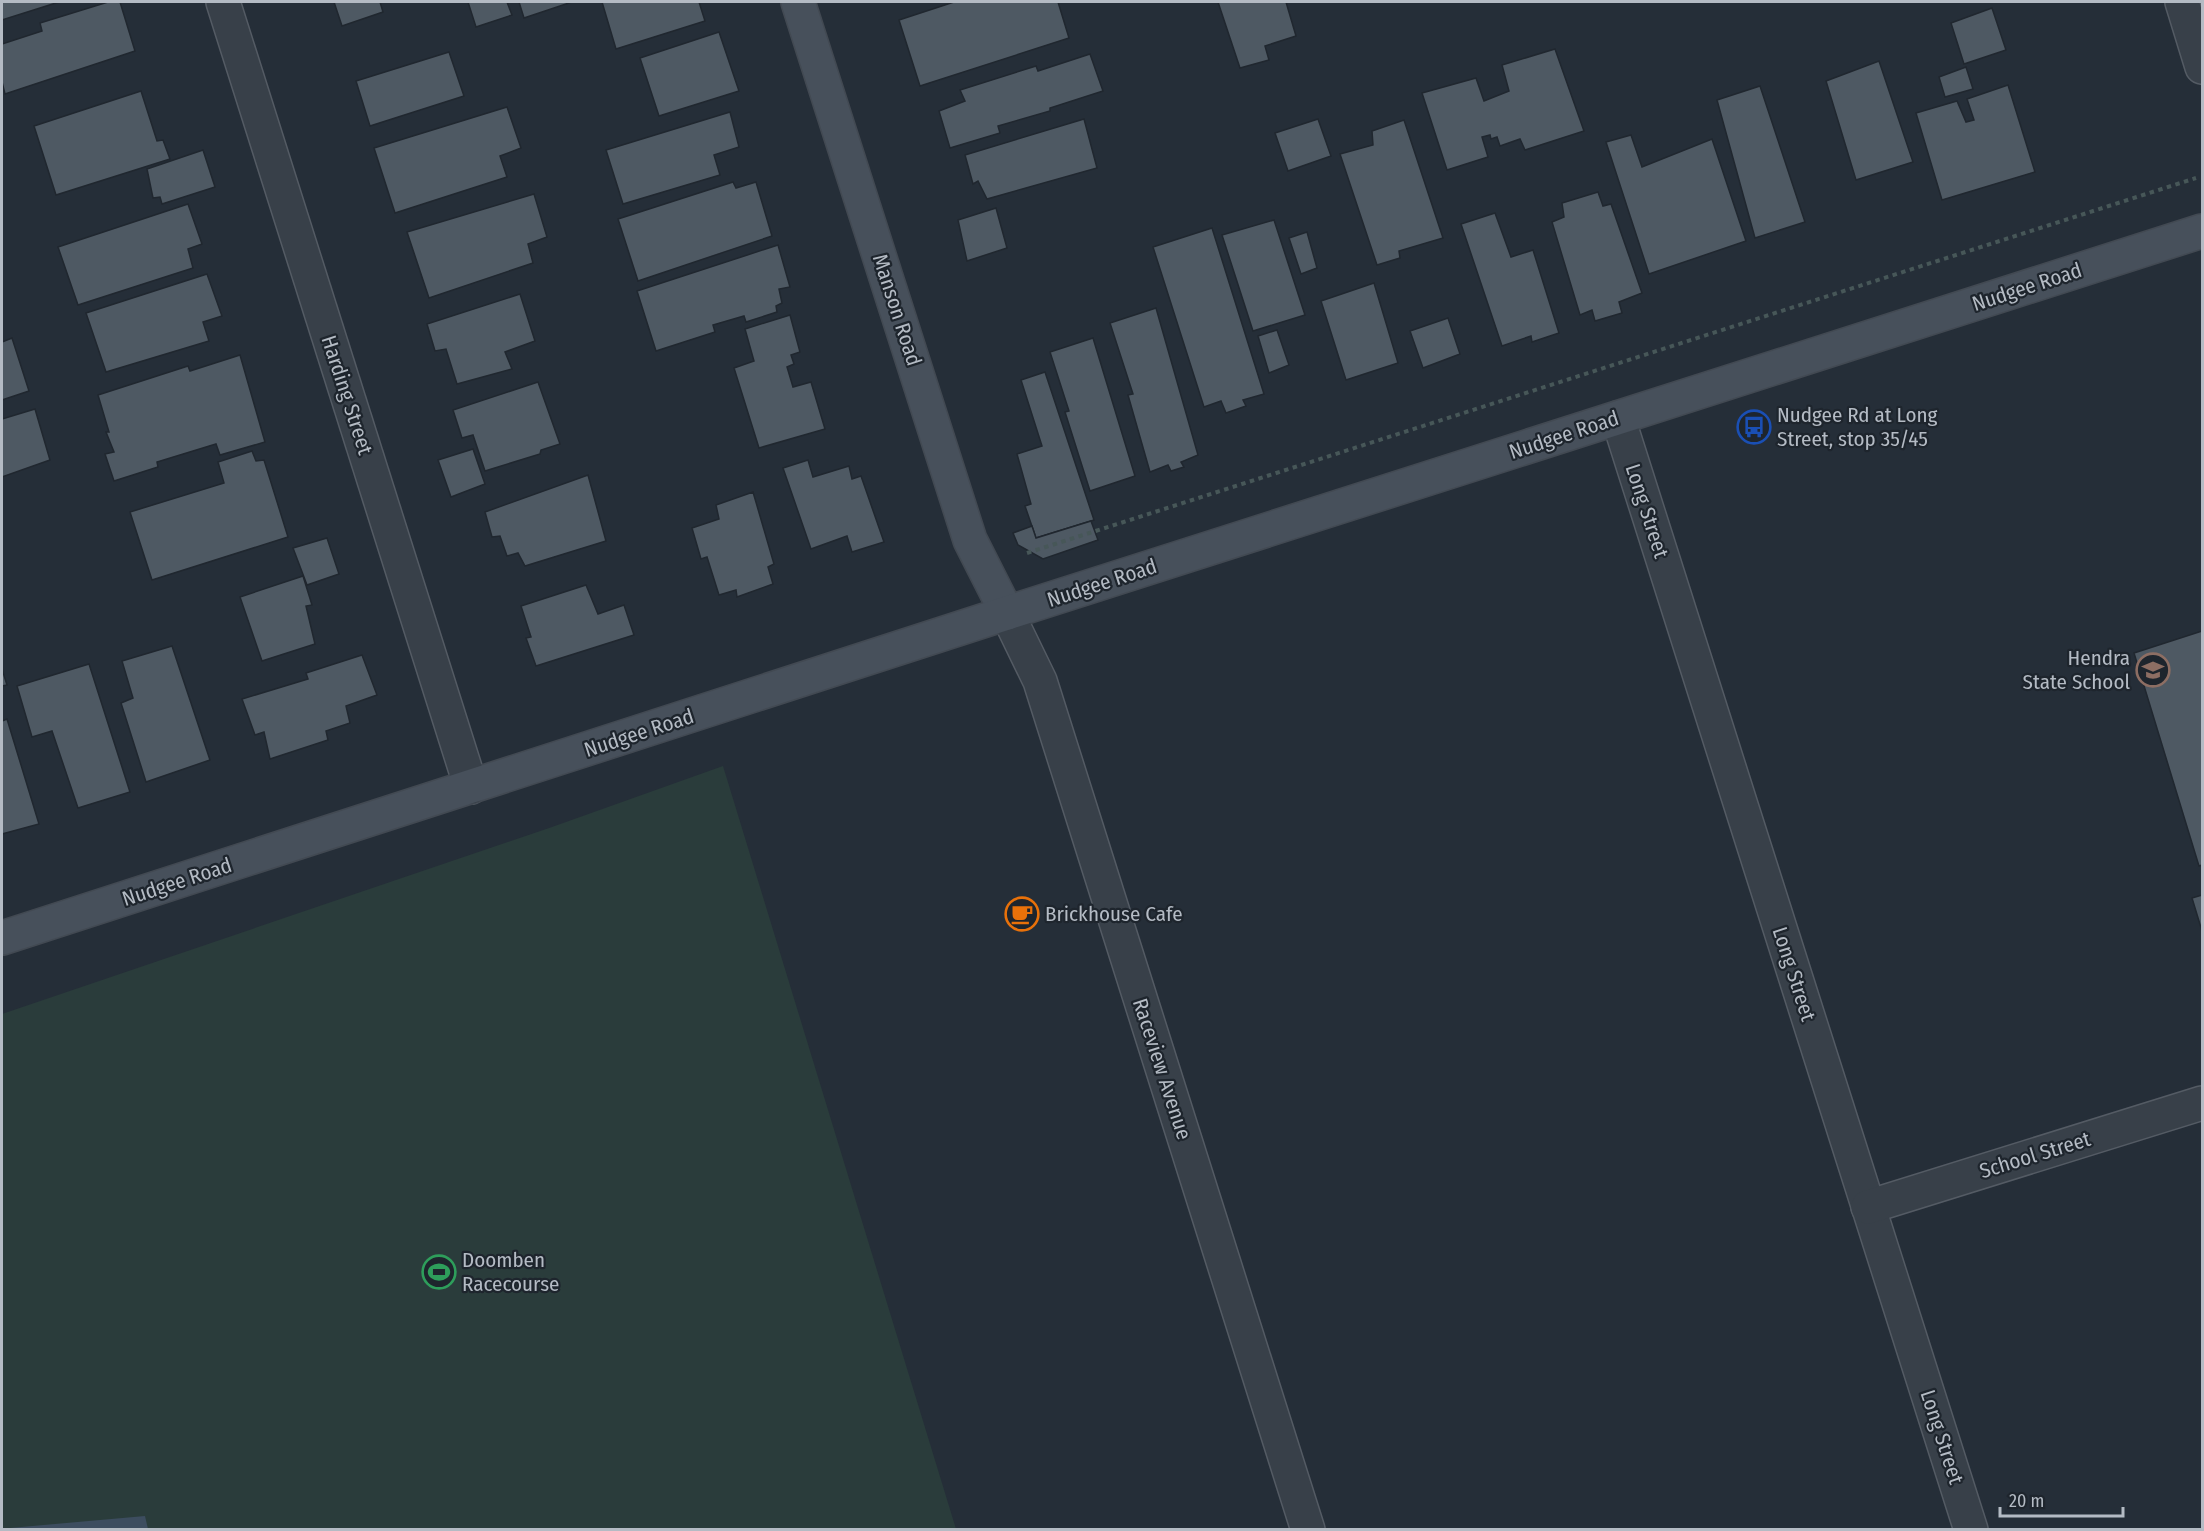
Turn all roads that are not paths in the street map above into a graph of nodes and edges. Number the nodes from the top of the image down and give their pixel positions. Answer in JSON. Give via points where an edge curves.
{"nodes":[{"id":1,"x":223,"y":2,"type":"edge"},
{"id":2,"x":798,"y":2,"type":"edge"},
{"id":3,"x":2182,"y":2,"type":"edge"},
{"id":4,"x":2202,"y":67,"type":"edge"},
{"id":5,"x":2202,"y":231,"type":"edge"},
{"id":6,"x":1618,"y":418,"type":"junction"},
{"id":7,"x":1007,"y":613,"type":"junction"},
{"id":8,"x":471,"y":788,"type":"junction"},
{"id":9,"x":2,"y":938,"type":"edge"},
{"id":10,"x":2202,"y":1103,"type":"edge"},
{"id":11,"x":1868,"y":1207,"type":"junction"},
{"id":12,"x":1308,"y":1530,"type":"edge"},
{"id":13,"x":1971,"y":1530,"type":"edge"}],
"edges":[{"from":1,"to":8,"type":"street","name":"Harding Street"},
{"from":2,"to":7,"type":"main road","name":"Manson Road","via":[[970,540]]},
{"from":3,"to":4,"type":"street"},
{"from":5,"to":6,"type":"main road","name":"Nudgee Road"},
{"from":6,"to":7,"type":"main road","name":"Nudgee Road"},
{"from":6,"to":11,"type":"street","name":"Long Street"},
{"from":7,"to":8,"type":"main road","name":"Nudgee Road"},
{"from":7,"to":12,"type":"street","name":"Raceview Avenue","via":[[1040,681]]},
{"from":8,"to":9,"type":"main road","name":"Nudgee Road"},
{"from":10,"to":11,"type":"street","name":"School Street"},
{"from":11,"to":13,"type":"street","name":"Long Street"}]}
